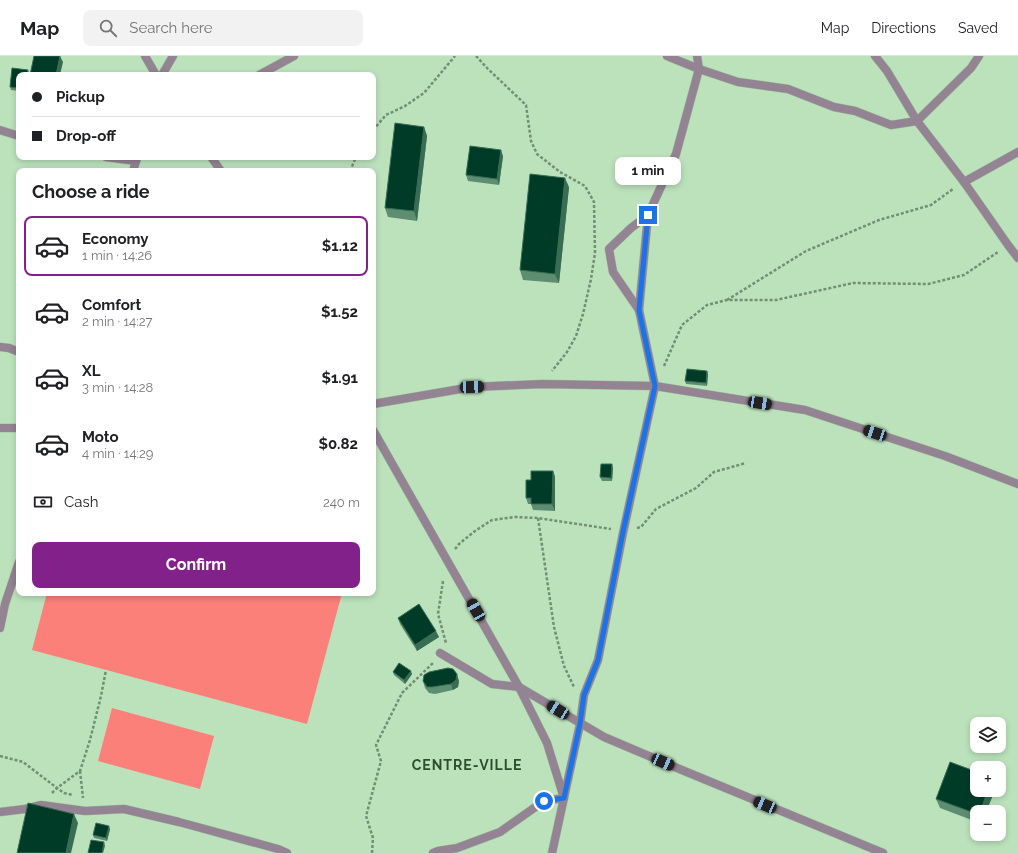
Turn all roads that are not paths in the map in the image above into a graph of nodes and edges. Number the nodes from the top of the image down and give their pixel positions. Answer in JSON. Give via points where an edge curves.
{"nodes":[{"id":1,"x":145,"y":56,"type":"edge"},
{"id":2,"x":174,"y":56,"type":"edge"},
{"id":3,"x":294,"y":56,"type":"edge"},
{"id":4,"x":667,"y":56,"type":"edge"},
{"id":5,"x":697,"y":56,"type":"edge"},
{"id":6,"x":875,"y":56,"type":"edge"},
{"id":7,"x":979,"y":56,"type":"edge"},
{"id":8,"x":699,"y":69,"type":"junction"},
{"id":9,"x":154,"y":72,"type":"edge"},
{"id":10,"x":164,"y":72,"type":"edge"},
{"id":11,"x":265,"y":72,"type":"edge"},
{"id":12,"x":917,"y":121,"type":"junction"},
{"id":13,"x":0,"y":130,"type":"edge"},
{"id":14,"x":16,"y":135,"type":"edge"},
{"id":15,"x":1018,"y":152,"type":"edge"},
{"id":16,"x":964,"y":182,"type":"junction"},
{"id":17,"x":648,"y":215,"type":"junction"},
{"id":18,"x":1018,"y":258,"type":"edge"},
{"id":19,"x":639,"y":310,"type":"junction"},
{"id":20,"x":0,"y":347,"type":"edge"},
{"id":21,"x":16,"y":347,"type":"edge"},
{"id":22,"x":10,"y":348,"type":"junction"},
{"id":23,"x":16,"y":351,"type":"edge"},
{"id":24,"x":655,"y":386,"type":"junction"},
{"id":25,"x":376,"y":403,"type":"edge"},
{"id":26,"x":0,"y":428,"type":"edge"},
{"id":27,"x":16,"y":428,"type":"edge"},
{"id":28,"x":376,"y":435,"type":"edge"},
{"id":29,"x":1018,"y":484,"type":"edge"},
{"id":30,"x":16,"y":571,"type":"edge"},
{"id":31,"x":0,"y":628,"type":"edge"},
{"id":32,"x":440,"y":653,"type":"road end"},
{"id":33,"x":520,"y":687,"type":"junction"},
{"id":34,"x":580,"y":724,"type":"junction"},
{"id":35,"x":564,"y":798,"type":"junction"},
{"id":36,"x":0,"y":812,"type":"edge"},
{"id":37,"x":287,"y":853,"type":"edge"},
{"id":38,"x":433,"y":853,"type":"edge"},
{"id":39,"x":552,"y":853,"type":"edge"},
{"id":40,"x":883,"y":853,"type":"edge"}],
"edges":[{"from":1,"to":9,"type":"street"},
{"from":2,"to":10,"type":"street"},
{"from":3,"to":11,"type":"street"},
{"from":4,"to":8,"type":"street"},
{"from":5,"to":8,"type":"street"},
{"from":6,"to":12,"type":"street"},
{"from":7,"to":12,"type":"street","via":[[971,68]]},
{"from":8,"to":12,"type":"street","via":[[738,82],[788,89],[891,125]]},
{"from":8,"to":17,"type":"street","via":[[676,154]]},
{"from":12,"to":16,"type":"street"},
{"from":13,"to":14,"type":"street"},
{"from":15,"to":16,"type":"street"},
{"from":16,"to":18,"type":"street"},
{"from":17,"to":19,"type":"street"},
{"from":17,"to":19,"type":"street","via":[[609,249],[613,272]]},
{"from":19,"to":24,"type":"street"},
{"from":20,"to":22,"type":"street"},
{"from":21,"to":22,"type":"street"},
{"from":22,"to":23,"type":"street"},
{"from":24,"to":25,"type":"street","via":[[542,384],[472,387]]},
{"from":24,"to":29,"type":"street","via":[[805,410],[945,456]]},
{"from":24,"to":34,"type":"street","via":[[598,660],[584,695]]},
{"from":26,"to":27,"type":"street"},
{"from":28,"to":33,"type":"street"},
{"from":30,"to":31,"type":"street"},
{"from":32,"to":33,"type":"street","via":[[492,684]]},
{"from":33,"to":34,"type":"street"},
{"from":33,"to":35,"type":"street","via":[[547,743]]},
{"from":34,"to":35,"type":"street"},
{"from":34,"to":40,"type":"street","via":[[604,737]]},
{"from":35,"to":38,"type":"street","via":[[544,801],[500,832],[457,848]]},
{"from":35,"to":39,"type":"street"},
{"from":36,"to":37,"type":"street","via":[[41,806],[85,811],[124,809]]}]}
